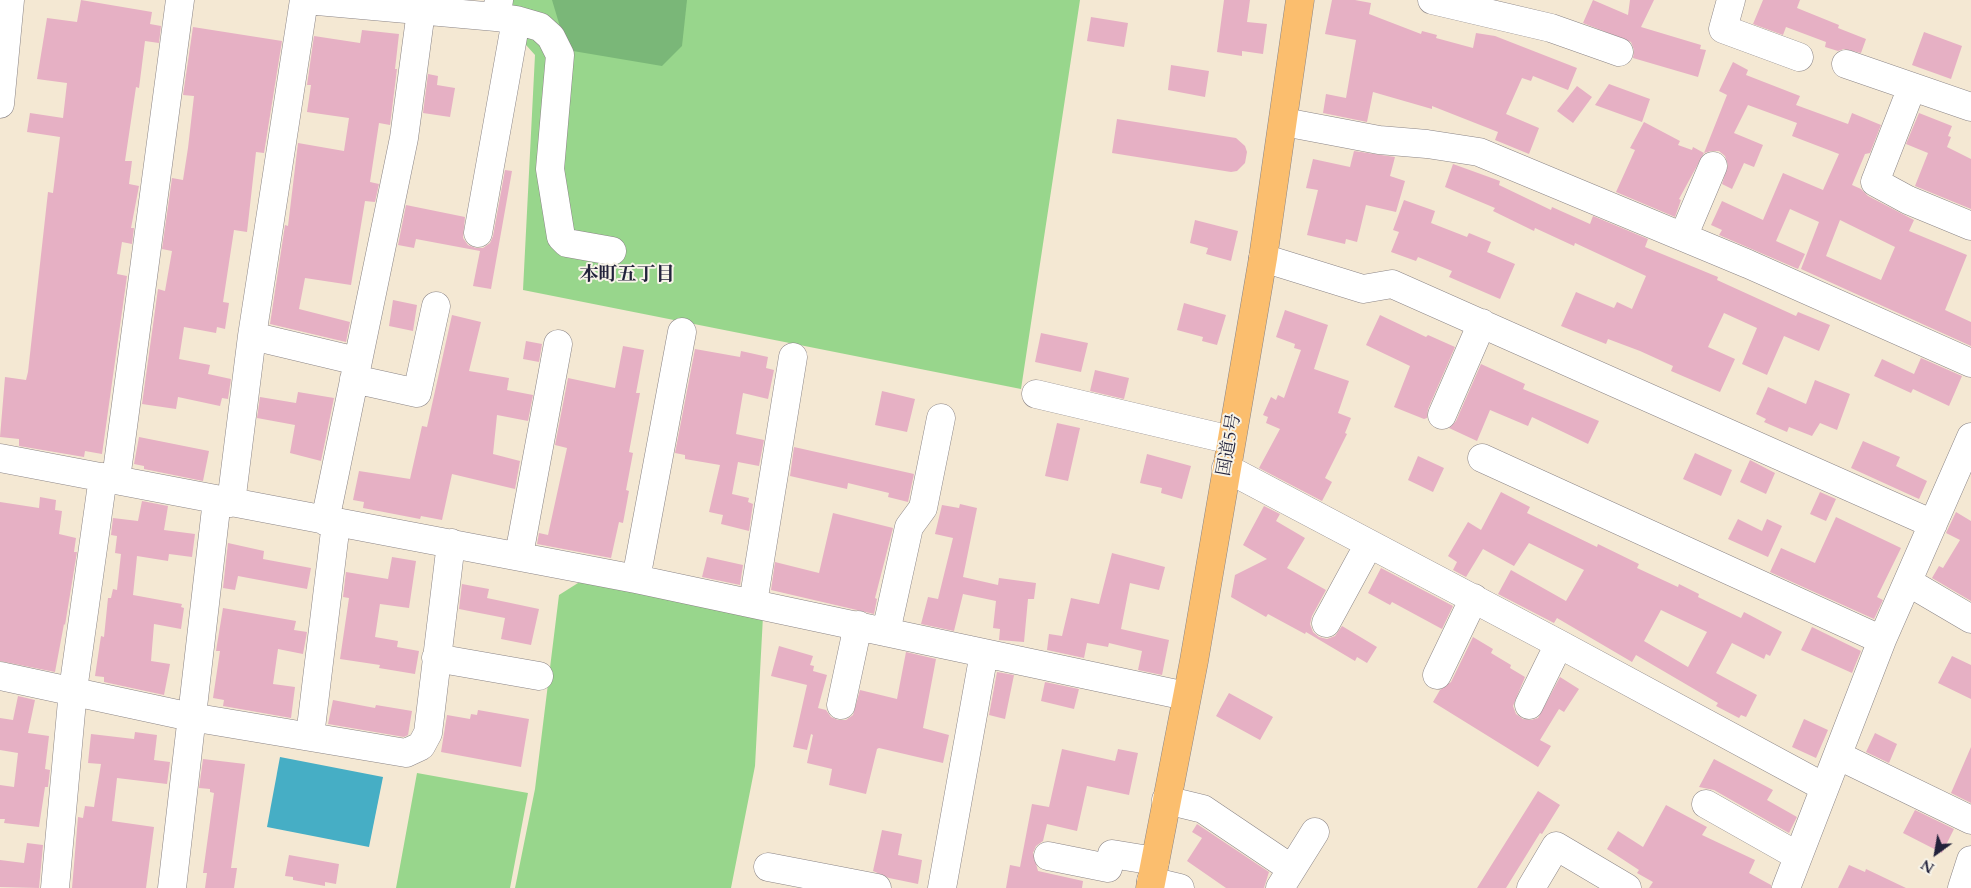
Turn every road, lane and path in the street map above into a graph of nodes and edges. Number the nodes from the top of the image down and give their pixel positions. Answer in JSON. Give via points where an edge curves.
{"nodes":[{"id":1,"x":10,"y":0,"type":"edge"},
{"id":2,"x":180,"y":0,"type":"edge"},
{"id":3,"x":305,"y":0,"type":"edge"},
{"id":4,"x":1300,"y":0,"type":"edge"},
{"id":5,"x":1432,"y":0,"type":"edge"},
{"id":6,"x":1731,"y":0,"type":"edge"},
{"id":7,"x":335,"y":1,"type":"edge"},
{"id":8,"x":421,"y":12,"type":"junction"},
{"id":9,"x":503,"y":12,"type":"edge"},
{"id":10,"x":1620,"y":52,"type":"dead end"},
{"id":11,"x":1799,"y":57,"type":"dead end"},
{"id":12,"x":1846,"y":64,"type":"dead end"},
{"id":13,"x":1912,"y":87,"type":"junction"},
{"id":14,"x":0,"y":104,"type":"edge"},
{"id":15,"x":1971,"y":107,"type":"edge"},
{"id":16,"x":1284,"y":122,"type":"junction"},
{"id":17,"x":1713,"y":166,"type":"dead end"},
{"id":18,"x":1971,"y":226,"type":"edge"},
{"id":19,"x":478,"y":233,"type":"dead end"},
{"id":20,"x":1683,"y":237,"type":"junction"},
{"id":21,"x":612,"y":251,"type":"dead end"},
{"id":22,"x":1263,"y":258,"type":"junction"},
{"id":23,"x":436,"y":306,"type":"dead end"},
{"id":24,"x":1482,"y":323,"type":"junction"},
{"id":25,"x":682,"y":332,"type":"dead end"},
{"id":26,"x":252,"y":336,"type":"junction"},
{"id":27,"x":558,"y":344,"type":"dead end"},
{"id":28,"x":794,"y":357,"type":"dead end"},
{"id":29,"x":1971,"y":363,"type":"edge"},
{"id":30,"x":356,"y":370,"type":"junction"},
{"id":31,"x":1036,"y":394,"type":"dead end"},
{"id":32,"x":1442,"y":415,"type":"dead end"},
{"id":33,"x":941,"y":418,"type":"dead end"},
{"id":34,"x":1971,"y":437,"type":"edge"},
{"id":35,"x":1231,"y":440,"type":"junction"},
{"id":36,"x":0,"y":458,"type":"edge"},
{"id":37,"x":1482,"y":458,"type":"dead end"},
{"id":38,"x":1226,"y":468,"type":"junction"},
{"id":39,"x":109,"y":478,"type":"junction"},
{"id":40,"x":1961,"y":486,"type":"edge"},
{"id":41,"x":224,"y":502,"type":"junction"},
{"id":42,"x":330,"y":522,"type":"junction"},
{"id":43,"x":1933,"y":524,"type":"junction"},
{"id":44,"x":451,"y":543,"type":"junction"},
{"id":45,"x":1369,"y":544,"type":"junction"},
{"id":46,"x":519,"y":555,"type":"junction"},
{"id":47,"x":636,"y":579,"type":"junction"},
{"id":48,"x":1908,"y":582,"type":"junction"},
{"id":49,"x":1474,"y":598,"type":"junction"},
{"id":50,"x":753,"y":603,"type":"junction"},
{"id":51,"x":1971,"y":619,"type":"edge"},
{"id":52,"x":1326,"y":624,"type":"dead end"},
{"id":53,"x":858,"y":625,"type":"junction"},
{"id":54,"x":886,"y":632,"type":"junction"},
{"id":55,"x":1882,"y":640,"type":"junction"},
{"id":56,"x":1559,"y":644,"type":"junction"},
{"id":57,"x":984,"y":653,"type":"junction"},
{"id":58,"x":436,"y":658,"type":"junction"},
{"id":59,"x":1437,"y":675,"type":"dead end"},
{"id":60,"x":0,"y":676,"type":"edge"},
{"id":61,"x":539,"y":676,"type":"dead end"},
{"id":62,"x":73,"y":690,"type":"junction"},
{"id":63,"x":1186,"y":696,"type":"junction"},
{"id":64,"x":1529,"y":705,"type":"dead end"},
{"id":65,"x":841,"y":706,"type":"dead end"},
{"id":66,"x":191,"y":717,"type":"junction"},
{"id":67,"x":310,"y":736,"type":"junction"},
{"id":68,"x":1839,"y":756,"type":"junction"},
{"id":69,"x":1824,"y":787,"type":"junction"},
{"id":70,"x":1166,"y":800,"type":"junction"},
{"id":71,"x":1706,"y":804,"type":"dead end"},
{"id":72,"x":1971,"y":820,"type":"edge"},
{"id":73,"x":1315,"y":832,"type":"dead end"},
{"id":74,"x":1048,"y":856,"type":"dead end"},
{"id":75,"x":1798,"y":856,"type":"junction"},
{"id":76,"x":1971,"y":860,"type":"edge"},
{"id":77,"x":768,"y":867,"type":"dead end"},
{"id":78,"x":1152,"y":877,"type":"edge"},
{"id":79,"x":1286,"y":879,"type":"edge"},
{"id":80,"x":55,"y":888,"type":"edge"},
{"id":81,"x":172,"y":888,"type":"edge"},
{"id":82,"x":877,"y":888,"type":"edge"},
{"id":83,"x":942,"y":888,"type":"edge"},
{"id":84,"x":1180,"y":888,"type":"edge"},
{"id":85,"x":1531,"y":888,"type":"edge"},
{"id":86,"x":1627,"y":888,"type":"edge"},
{"id":87,"x":1786,"y":888,"type":"edge"},
{"id":88,"x":1962,"y":888,"type":"edge"}],
"edges":[{"from":1,"to":14,"type":"street"},
{"from":2,"to":39,"type":"street"},
{"from":3,"to":7,"type":"street"},
{"from":3,"to":26,"type":"street"},
{"from":4,"to":16,"type":"highway","name":"国道5号"},
{"from":5,"to":10,"type":"street","via":[[1551,28]]},
{"from":6,"to":11,"type":"street","via":[[1723,29]]},
{"from":7,"to":8,"type":"street"},
{"from":8,"to":9,"type":"street"},
{"from":8,"to":30,"type":"street","via":[[404,138]]},
{"from":9,"to":19,"type":"street"},
{"from":9,"to":21,"type":"street","via":[[540,27],[551,37],[560,55],[550,169],[561,237],[567,243]]},
{"from":12,"to":13,"type":"street"},
{"from":13,"to":15,"type":"street"},
{"from":13,"to":18,"type":"street","via":[[1875,182],[1908,200]]},
{"from":16,"to":20,"type":"street","via":[[1379,140],[1478,152]]},
{"from":16,"to":22,"type":"highway","name":"国道5号"},
{"from":17,"to":20,"type":"street"},
{"from":20,"to":29,"type":"street"},
{"from":22,"to":24,"type":"street","via":[[1363,289],[1392,284]]},
{"from":22,"to":35,"type":"highway","name":"国道5号"},
{"from":23,"to":30,"type":"street","via":[[417,393]]},
{"from":24,"to":32,"type":"street"},
{"from":24,"to":43,"type":"street"},
{"from":25,"to":47,"type":"street"},
{"from":26,"to":30,"type":"street"},
{"from":26,"to":41,"type":"street"},
{"from":27,"to":46,"type":"street"},
{"from":28,"to":50,"type":"street"},
{"from":30,"to":42,"type":"street"},
{"from":31,"to":35,"type":"street"},
{"from":33,"to":54,"type":"street","via":[[923,508],[908,526]]},
{"from":34,"to":40,"type":"street"},
{"from":35,"to":38,"type":"highway","name":"国道5号"},
{"from":36,"to":39,"type":"street"},
{"from":37,"to":55,"type":"street"},
{"from":38,"to":45,"type":"street"},
{"from":38,"to":63,"type":"highway","name":"国道5号"},
{"from":39,"to":41,"type":"street"},
{"from":39,"to":62,"type":"street"},
{"from":40,"to":43,"type":"street"},
{"from":41,"to":42,"type":"street"},
{"from":41,"to":66,"type":"street"},
{"from":42,"to":44,"type":"street"},
{"from":42,"to":67,"type":"street"},
{"from":43,"to":48,"type":"street"},
{"from":44,"to":46,"type":"street"},
{"from":44,"to":58,"type":"street"},
{"from":45,"to":49,"type":"street"},
{"from":45,"to":52,"type":"street"},
{"from":46,"to":47,"type":"street"},
{"from":47,"to":50,"type":"street"},
{"from":48,"to":51,"type":"street"},
{"from":48,"to":55,"type":"street"},
{"from":49,"to":56,"type":"street"},
{"from":49,"to":59,"type":"street"},
{"from":50,"to":53,"type":"street"},
{"from":53,"to":54,"type":"street"},
{"from":53,"to":65,"type":"street"},
{"from":54,"to":57,"type":"street"},
{"from":55,"to":68,"type":"street"},
{"from":56,"to":64,"type":"street"},
{"from":56,"to":69,"type":"street"},
{"from":57,"to":63,"type":"street"},
{"from":57,"to":83,"type":"street"},
{"from":58,"to":61,"type":"street"},
{"from":58,"to":67,"type":"street","via":[[428,733],[421,746],[406,753]]},
{"from":60,"to":62,"type":"street"},
{"from":62,"to":66,"type":"street"},
{"from":62,"to":80,"type":"street"},
{"from":63,"to":70,"type":"highway","name":"国道5号"},
{"from":66,"to":67,"type":"street"},
{"from":66,"to":81,"type":"street"},
{"from":68,"to":69,"type":"street"},
{"from":68,"to":72,"type":"street"},
{"from":69,"to":75,"type":"street"},
{"from":70,"to":78,"type":"highway","name":"国道5号"},
{"from":70,"to":79,"type":"street","via":[[1203,809]]},
{"from":71,"to":75,"type":"street"},
{"from":73,"to":79,"type":"street"},
{"from":74,"to":78,"type":"street","via":[[1108,868],[1112,854]]},
{"from":75,"to":87,"type":"street"},
{"from":76,"to":88,"type":"street"},
{"from":77,"to":82,"type":"street"},
{"from":78,"to":84,"type":"street"},
{"from":85,"to":86,"type":"street","via":[[1556,846]]}]}
